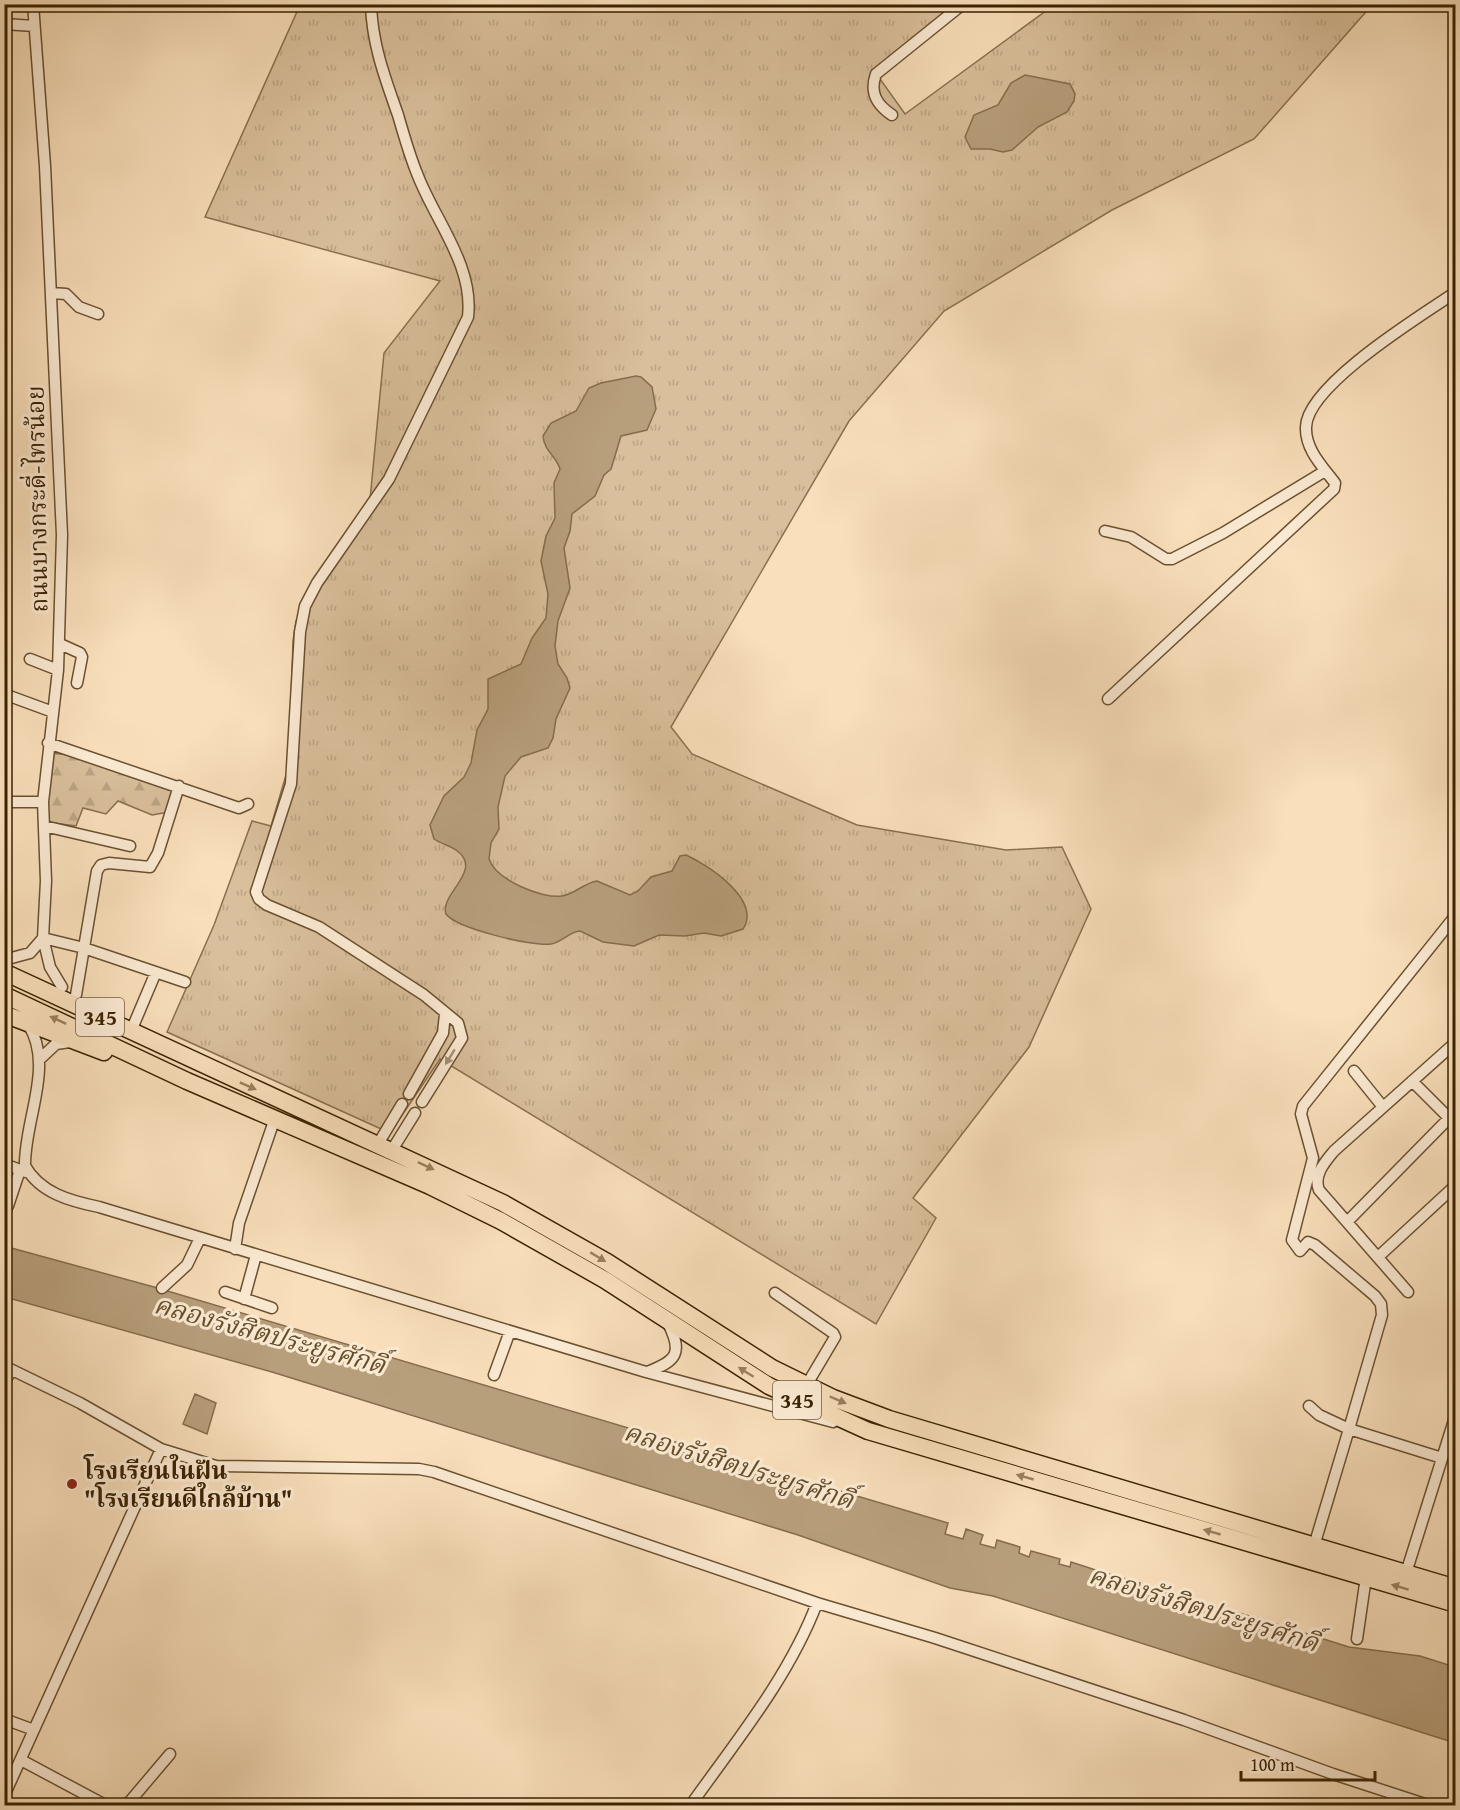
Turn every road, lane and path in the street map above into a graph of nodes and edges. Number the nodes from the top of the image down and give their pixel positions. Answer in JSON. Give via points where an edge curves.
{"nodes":[{"id":1,"x":33,"y":4,"type":"edge"},
{"id":2,"x":371,"y":4,"type":"edge"},
{"id":3,"x":963,"y":4,"type":"edge"},
{"id":4,"x":4,"y":24,"type":"edge"},
{"id":5,"x":34,"y":26,"type":"junction"},
{"id":6,"x":892,"y":116,"type":"dead end"},
{"id":7,"x":1455,"y":292,"type":"edge"},
{"id":8,"x":51,"y":293,"type":"junction"},
{"id":9,"x":98,"y":314,"type":"dead end"},
{"id":10,"x":1325,"y":471,"type":"junction"},
{"id":11,"x":1105,"y":531,"type":"dead end"},
{"id":12,"x":60,"y":644,"type":"junction"},
{"id":13,"x":30,"y":659,"type":"dead end"},
{"id":14,"x":58,"y":670,"type":"junction"},
{"id":15,"x":76,"y":683,"type":"dead end"},
{"id":16,"x":4,"y":694,"type":"edge"},
{"id":17,"x":1108,"y":699,"type":"dead end"},
{"id":18,"x":53,"y":712,"type":"junction"},
{"id":19,"x":48,"y":743,"type":"junction"},
{"id":20,"x":179,"y":786,"type":"junction"},
{"id":21,"x":4,"y":802,"type":"edge"},
{"id":22,"x":43,"y":802,"type":"junction"},
{"id":23,"x":248,"y":804,"type":"dead end"},
{"id":24,"x":44,"y":826,"type":"junction"},
{"id":25,"x":130,"y":846,"type":"dead end"},
{"id":26,"x":1455,"y":915,"type":"edge"},
{"id":27,"x":1451,"y":932,"type":"edge"},
{"id":28,"x":43,"y":938,"type":"junction"},
{"id":29,"x":84,"y":948,"type":"junction"},
{"id":30,"x":4,"y":960,"type":"edge"},
{"id":31,"x":4,"y":972,"type":"edge"},
{"id":32,"x":156,"y":972,"type":"junction"},
{"id":33,"x":185,"y":982,"type":"dead end"},
{"id":34,"x":69,"y":991,"type":"junction"},
{"id":35,"x":4,"y":995,"type":"edge"},
{"id":36,"x":4,"y":1014,"type":"edge"},
{"id":37,"x":445,"y":1014,"type":"junction"},
{"id":38,"x":28,"y":1024,"type":"junction"},
{"id":39,"x":134,"y":1024,"type":"junction"},
{"id":40,"x":1455,"y":1042,"type":"edge"},
{"id":41,"x":83,"y":1045,"type":"junction"},
{"id":42,"x":40,"y":1058,"type":"junction"},
{"id":43,"x":195,"y":1062,"type":"junction"},
{"id":44,"x":1354,"y":1071,"type":"dead end"},
{"id":45,"x":187,"y":1081,"type":"junction"},
{"id":46,"x":1412,"y":1081,"type":"junction"},
{"id":47,"x":409,"y":1094,"type":"dead end"},
{"id":48,"x":422,"y":1102,"type":"dead end"},
{"id":49,"x":402,"y":1104,"type":"dead end"},
{"id":50,"x":1383,"y":1107,"type":"junction"},
{"id":51,"x":415,"y":1113,"type":"dead end"},
{"id":52,"x":1453,"y":1118,"type":"edge"},
{"id":53,"x":274,"y":1120,"type":"junction"},
{"id":54,"x":385,"y":1147,"type":"junction"},
{"id":55,"x":4,"y":1164,"type":"edge"},
{"id":56,"x":25,"y":1172,"type":"junction"},
{"id":57,"x":1455,"y":1185,"type":"edge"},
{"id":58,"x":4,"y":1207,"type":"edge"},
{"id":59,"x":1347,"y":1222,"type":"junction"},
{"id":60,"x":200,"y":1238,"type":"junction"},
{"id":61,"x":235,"y":1249,"type":"junction"},
{"id":62,"x":256,"y":1255,"type":"junction"},
{"id":63,"x":1378,"y":1257,"type":"junction"},
{"id":64,"x":162,"y":1288,"type":"dead end"},
{"id":65,"x":225,"y":1292,"type":"dead end"},
{"id":66,"x":1408,"y":1292,"type":"dead end"},
{"id":67,"x":775,"y":1293,"type":"dead end"},
{"id":68,"x":244,"y":1299,"type":"junction"},
{"id":69,"x":272,"y":1308,"type":"dead end"},
{"id":70,"x":666,"y":1320,"type":"junction"},
{"id":71,"x":510,"y":1331,"type":"junction"},
{"id":72,"x":8,"y":1368,"type":"edge"},
{"id":73,"x":646,"y":1372,"type":"junction"},
{"id":74,"x":494,"y":1375,"type":"dead end"},
{"id":75,"x":4,"y":1382,"type":"edge"},
{"id":76,"x":806,"y":1386,"type":"junction"},
{"id":77,"x":1309,"y":1406,"type":"dead end"},
{"id":78,"x":1455,"y":1414,"type":"edge"},
{"id":79,"x":1350,"y":1430,"type":"junction"},
{"id":80,"x":868,"y":1431,"type":"junction"},
{"id":81,"x":161,"y":1449,"type":"junction"},
{"id":82,"x":1442,"y":1458,"type":"junction"},
{"id":83,"x":1314,"y":1546,"type":"junction"},
{"id":84,"x":1406,"y":1573,"type":"junction"},
{"id":85,"x":1366,"y":1576,"type":"junction"},
{"id":86,"x":1455,"y":1588,"type":"edge"},
{"id":87,"x":817,"y":1603,"type":"junction"},
{"id":88,"x":1455,"y":1604,"type":"edge"},
{"id":89,"x":1357,"y":1639,"type":"dead end"},
{"id":90,"x":4,"y":1719,"type":"edge"},
{"id":91,"x":34,"y":1730,"type":"junction"},
{"id":92,"x":170,"y":1754,"type":"dead end"},
{"id":93,"x":21,"y":1760,"type":"junction"},
{"id":94,"x":4,"y":1796,"type":"edge"},
{"id":95,"x":107,"y":1806,"type":"edge"},
{"id":96,"x":126,"y":1806,"type":"edge"},
{"id":97,"x":690,"y":1806,"type":"edge"},
{"id":98,"x":1431,"y":1806,"type":"edge"}],
"edges":[{"from":1,"to":5,"type":"street","name":"ถนนบางกระดี่-ไทรน้อย"},
{"from":2,"to":37,"type":"street","via":[[375,46],[418,176],[466,278],[470,303],[468,317],[389,479],[305,606],[291,784],[256,892],[267,905],[332,935],[424,995]]},
{"from":3,"to":6,"type":"street","via":[[876,75],[873,96]]},
{"from":4,"to":5,"type":"street"},
{"from":5,"to":8,"type":"street","name":"ถนนบางกระดี่-ไทรน้อย"},
{"from":7,"to":10,"type":"street","via":[[1352,364],[1314,408],[1305,424],[1306,438]]},
{"from":8,"to":9,"type":"street","via":[[66,294],[79,307]]},
{"from":8,"to":12,"type":"street","name":"ถนนบางกระดี่-ไทรน้อย","via":[[62,535]]},
{"from":10,"to":11,"type":"street","via":[[1172,559],[1131,537]]},
{"from":10,"to":17,"type":"street","via":[[1335,483],[1334,489]]},
{"from":12,"to":14,"type":"street","name":"ถนนบางกระดี่-ไทรน้อย"},
{"from":12,"to":15,"type":"street","via":[[82,657]]},
{"from":13,"to":14,"type":"street"},
{"from":14,"to":18,"type":"street","name":"ถนนบางกระดี่-ไทรน้อย"},
{"from":16,"to":18,"type":"street"},
{"from":18,"to":19,"type":"street","name":"ถนนบางกระดี่-ไทรน้อย"},
{"from":19,"to":20,"type":"street"},
{"from":19,"to":22,"type":"street","name":"ถนนบางกระดี่-ไทรน้อย"},
{"from":20,"to":23,"type":"street","via":[[239,808]]},
{"from":20,"to":29,"type":"street","via":[[150,867],[109,863],[97,871]]},
{"from":21,"to":22,"type":"street"},
{"from":22,"to":24,"type":"street","name":"ถนนบางกระดี่-ไทรน้อย"},
{"from":24,"to":25,"type":"street"},
{"from":24,"to":28,"type":"street","name":"ถนนบางกระดี่-ไทรน้อย"},
{"from":26,"to":27,"type":"street"},
{"from":27,"to":79,"type":"street","via":[[1303,1106],[1301,1114],[1313,1158],[1292,1240],[1300,1251],[1308,1242],[1315,1245],[1375,1296],[1382,1315]]},
{"from":28,"to":29,"type":"street"},
{"from":28,"to":30,"type":"street","via":[[30,953]]},
{"from":28,"to":34,"type":"street","name":"ถนนบางกระดี่-ไทรน้อย","via":[[50,967]]},
{"from":29,"to":32,"type":"street"},
{"from":29,"to":34,"type":"street"},
{"from":30,"to":34,"type":"main road"},
{"from":31,"to":43,"type":"main road","number":"345"},
{"from":32,"to":33,"type":"street"},
{"from":32,"to":39,"type":"street"},
{"from":34,"to":39,"type":"main road"},
{"from":45,"to":35,"type":"main road","number":"345","one_way":true},
{"from":36,"to":38,"type":"main road"},
{"from":37,"to":47,"type":"street","via":[[443,1033]]},
{"from":37,"to":48,"type":"street","one_way":true,"via":[[458,1023],[462,1038]]},
{"from":38,"to":41,"type":"main road"},
{"from":38,"to":42,"type":"street"},
{"from":39,"to":43,"type":"main road"},
{"from":40,"to":46,"type":"street"},
{"from":41,"to":42,"type":"street","via":[[67,1041],[56,1044]]},
{"from":41,"to":45,"type":"main road"},
{"from":42,"to":56,"type":"street"},
{"from":43,"to":54,"type":"main road","number":"345","one_way":true},
{"from":44,"to":50,"type":"street"},
{"from":45,"to":53,"type":"main road","number":"345"},
{"from":46,"to":50,"type":"street"},
{"from":46,"to":52,"type":"street"},
{"from":49,"to":54,"type":"street"},
{"from":50,"to":59,"type":"street","via":[[1334,1151],[1319,1173],[1318,1190]]},
{"from":51,"to":54,"type":"street"},
{"from":52,"to":59,"type":"street"},
{"from":53,"to":61,"type":"street","via":[[239,1223]]},
{"from":53,"to":70,"type":"main road","number":"345","via":[[430,1186],[501,1221]]},
{"from":54,"to":76,"type":"main road","number":"345","one_way":true,"via":[[571,1240],[742,1351]]},
{"from":55,"to":56,"type":"street"},
{"from":56,"to":58,"type":"street"},
{"from":56,"to":60,"type":"street","via":[[71,1201]]},
{"from":57,"to":63,"type":"street"},
{"from":59,"to":63,"type":"street"},
{"from":60,"to":61,"type":"street"},
{"from":60,"to":64,"type":"street","via":[[187,1265]]},
{"from":61,"to":62,"type":"street"},
{"from":62,"to":68,"type":"street"},
{"from":62,"to":71,"type":"street"},
{"from":63,"to":66,"type":"street"},
{"from":65,"to":68,"type":"street"},
{"from":67,"to":76,"type":"street","via":[[835,1337]]},
{"from":68,"to":69,"type":"street"},
{"from":70,"to":73,"type":"street","via":[[677,1350],[671,1361]]},
{"from":80,"to":70,"type":"main road","number":"345","one_way":true,"via":[[769,1386]]},
{"from":71,"to":73,"type":"street"},
{"from":71,"to":74,"type":"street"},
{"from":72,"to":75,"type":"street"},
{"from":72,"to":81,"type":"street"},
{"from":73,"to":80,"type":"street"},
{"from":76,"to":83,"type":"main road","number":"345","one_way":true,"via":[[889,1419]]},
{"from":77,"to":79,"type":"street"},
{"from":78,"to":82,"type":"street"},
{"from":79,"to":82,"type":"street"},
{"from":79,"to":83,"type":"street"},
{"from":85,"to":80,"type":"main road","number":"345","one_way":true},
{"from":81,"to":87,"type":"street","via":[[216,1466],[434,1472]]},
{"from":81,"to":91,"type":"street"},
{"from":82,"to":84,"type":"street"},
{"from":83,"to":84,"type":"main road","number":"345"},
{"from":84,"to":86,"type":"main road","number":"345"},
{"from":88,"to":85,"type":"main road","number":"345","one_way":true},
{"from":85,"to":89,"type":"street"},
{"from":87,"to":97,"type":"street","via":[[805,1635],[786,1667]]},
{"from":87,"to":98,"type":"street","via":[[1173,1716]]},
{"from":90,"to":91,"type":"street"},
{"from":91,"to":93,"type":"street"},
{"from":92,"to":96,"type":"street"},
{"from":93,"to":94,"type":"street"},
{"from":93,"to":95,"type":"street"}]}
